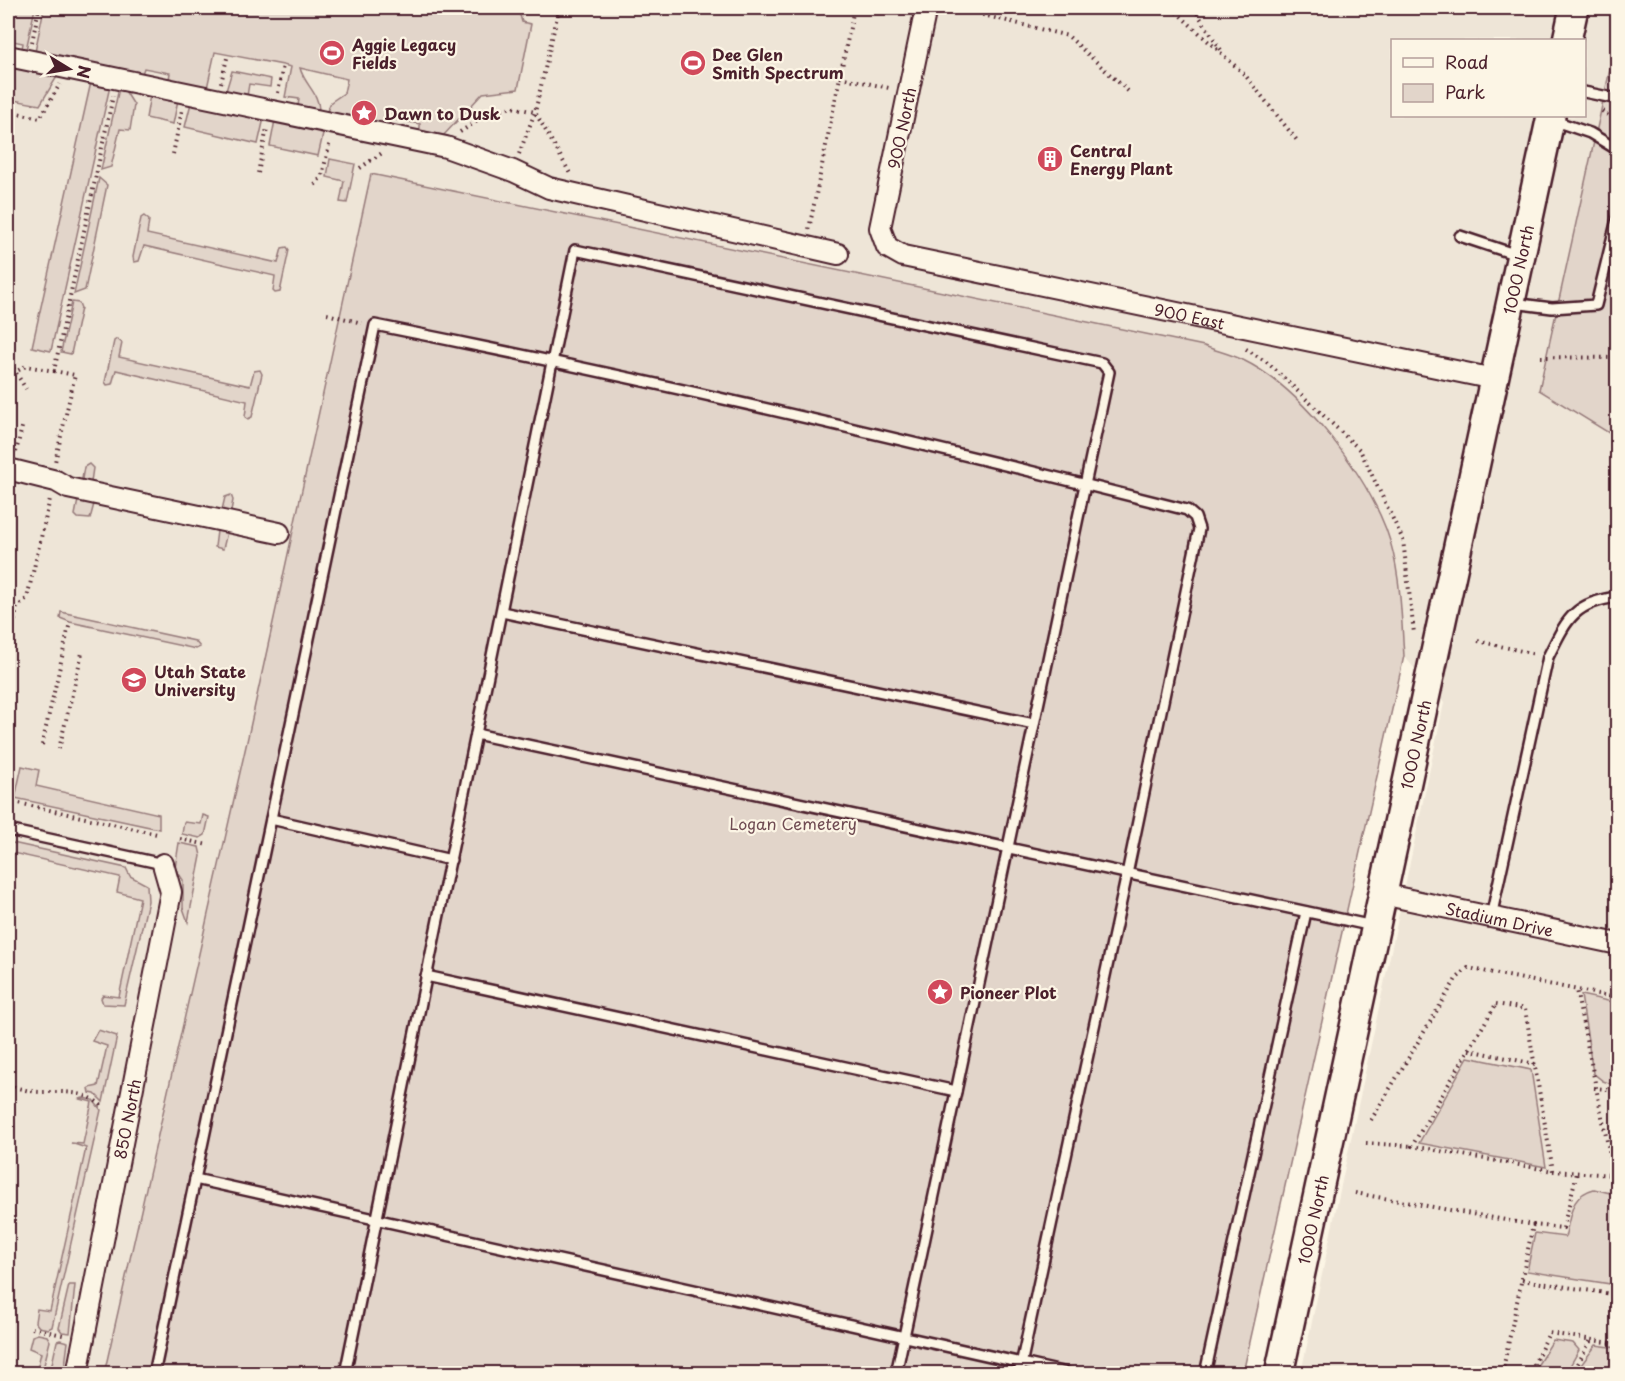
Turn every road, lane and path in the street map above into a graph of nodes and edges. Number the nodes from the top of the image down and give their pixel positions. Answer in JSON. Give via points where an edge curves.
{"nodes":[{"id":1,"x":39,"y":8,"type":"edge"},
{"id":2,"x":559,"y":8,"type":"edge"},
{"id":3,"x":854,"y":8,"type":"edge"},
{"id":4,"x":926,"y":8,"type":"edge"},
{"id":5,"x":973,"y":8,"type":"edge"},
{"id":6,"x":1172,"y":8,"type":"edge"},
{"id":7,"x":1194,"y":8,"type":"edge"},
{"id":8,"x":1574,"y":8,"type":"edge"},
{"id":9,"x":1567,"y":39,"type":"edge"},
{"id":10,"x":228,"y":54,"type":"dead end"},
{"id":11,"x":8,"y":56,"type":"edge"},
{"id":12,"x":1225,"y":56,"type":"junction"},
{"id":13,"x":30,"y":60,"type":"junction"},
{"id":14,"x":284,"y":65,"type":"dead end"},
{"id":15,"x":70,"y":68,"type":"junction"},
{"id":16,"x":840,"y":77,"type":"junction"},
{"id":17,"x":116,"y":78,"type":"junction"},
{"id":18,"x":895,"y":90,"type":"dead end"},
{"id":19,"x":1128,"y":91,"type":"dead end"},
{"id":20,"x":1586,"y":92,"type":"edge"},
{"id":21,"x":218,"y":98,"type":"junction"},
{"id":22,"x":1617,"y":99,"type":"edge"},
{"id":23,"x":1596,"y":107,"type":"dead end"},
{"id":24,"x":8,"y":111,"type":"edge"},
{"id":25,"x":274,"y":111,"type":"junction"},
{"id":26,"x":535,"y":112,"type":"junction"},
{"id":27,"x":1551,"y":117,"type":"edge"},
{"id":28,"x":333,"y":123,"type":"junction"},
{"id":29,"x":1617,"y":123,"type":"edge"},
{"id":30,"x":179,"y":124,"type":"dead end"},
{"id":31,"x":1299,"y":143,"type":"dead end"},
{"id":32,"x":264,"y":145,"type":"dead end"},
{"id":33,"x":446,"y":147,"type":"junction"},
{"id":34,"x":1617,"y":150,"type":"edge"},
{"id":35,"x":173,"y":154,"type":"dead end"},
{"id":36,"x":513,"y":171,"type":"junction"},
{"id":37,"x":258,"y":172,"type":"dead end"},
{"id":38,"x":315,"y":185,"type":"dead end"},
{"id":39,"x":584,"y":196,"type":"junction"},
{"id":40,"x":1617,"y":215,"type":"edge"},
{"id":41,"x":1460,"y":236,"type":"dead end"},
{"id":42,"x":887,"y":247,"type":"joint"},
{"id":43,"x":806,"y":248,"type":"junction"},
{"id":44,"x":838,"y":254,"type":"dead end"},
{"id":45,"x":1521,"y":256,"type":"junction"},
{"id":46,"x":1510,"y":303,"type":"junction"},
{"id":47,"x":327,"y":315,"type":"dead end"},
{"id":48,"x":375,"y":325,"type":"junction"},
{"id":49,"x":1243,"y":347,"type":"dead end"},
{"id":50,"x":8,"y":350,"type":"edge"},
{"id":51,"x":1541,"y":357,"type":"dead end"},
{"id":52,"x":1617,"y":358,"type":"edge"},
{"id":53,"x":553,"y":360,"type":"junction"},
{"id":54,"x":9,"y":363,"type":"edge"},
{"id":55,"x":54,"y":371,"type":"junction"},
{"id":56,"x":15,"y":372,"type":"junction"},
{"id":57,"x":8,"y":376,"type":"edge"},
{"id":58,"x":1494,"y":379,"type":"junction"},
{"id":59,"x":26,"y":389,"type":"dead end"},
{"id":60,"x":22,"y":427,"type":"dead end"},
{"id":61,"x":10,"y":470,"type":"edge"},
{"id":62,"x":52,"y":480,"type":"junction"},
{"id":63,"x":1085,"y":484,"type":"junction"},
{"id":64,"x":279,"y":533,"type":"dead end"},
{"id":65,"x":1617,"y":597,"type":"edge"},
{"id":66,"x":501,"y":612,"type":"junction"},
{"id":67,"x":70,"y":622,"type":"dead end"},
{"id":68,"x":1414,"y":634,"type":"dead end"},
{"id":69,"x":1478,"y":641,"type":"dead end"},
{"id":70,"x":82,"y":653,"type":"dead end"},
{"id":71,"x":8,"y":656,"type":"edge"},
{"id":72,"x":1548,"y":657,"type":"junction"},
{"id":73,"x":1034,"y":724,"type":"junction"},
{"id":74,"x":476,"y":734,"type":"junction"},
{"id":75,"x":42,"y":745,"type":"dead end"},
{"id":76,"x":59,"y":749,"type":"dead end"},
{"id":77,"x":14,"y":802,"type":"dead end"},
{"id":78,"x":271,"y":819,"type":"junction"},
{"id":79,"x":8,"y":830,"type":"edge"},
{"id":80,"x":157,"y":834,"type":"dead end"},
{"id":81,"x":180,"y":838,"type":"dead end"},
{"id":82,"x":208,"y":845,"type":"dead end"},
{"id":83,"x":1008,"y":848,"type":"junction"},
{"id":84,"x":451,"y":860,"type":"junction"},
{"id":85,"x":163,"y":864,"type":"joint"},
{"id":86,"x":1127,"y":874,"type":"junction"},
{"id":87,"x":1383,"y":894,"type":"junction"},
{"id":88,"x":1306,"y":912,"type":"junction"},
{"id":89,"x":1491,"y":917,"type":"junction"},
{"id":90,"x":1375,"y":927,"type":"junction"},
{"id":91,"x":1617,"y":944,"type":"edge"},
{"id":92,"x":426,"y":976,"type":"junction"},
{"id":93,"x":1576,"y":990,"type":"junction"},
{"id":94,"x":1617,"y":998,"type":"edge"},
{"id":95,"x":1468,"y":1050,"type":"junction"},
{"id":96,"x":1535,"y":1064,"type":"junction"},
{"id":97,"x":8,"y":1085,"type":"edge"},
{"id":98,"x":1594,"y":1088,"type":"junction"},
{"id":99,"x":1617,"y":1090,"type":"edge"},
{"id":100,"x":956,"y":1091,"type":"junction"},
{"id":101,"x":104,"y":1108,"type":"dead end"},
{"id":102,"x":1371,"y":1120,"type":"dead end"},
{"id":103,"x":1366,"y":1143,"type":"dead end"},
{"id":104,"x":1412,"y":1146,"type":"junction"},
{"id":105,"x":1553,"y":1171,"type":"junction"},
{"id":106,"x":1577,"y":1173,"type":"junction"},
{"id":107,"x":1614,"y":1175,"type":"junction"},
{"id":108,"x":195,"y":1179,"type":"junction"},
{"id":109,"x":1617,"y":1182,"type":"edge"},
{"id":110,"x":1355,"y":1193,"type":"dead end"},
{"id":111,"x":377,"y":1220,"type":"junction"},
{"id":112,"x":1533,"y":1225,"type":"junction"},
{"id":113,"x":1522,"y":1280,"type":"junction"},
{"id":114,"x":1617,"y":1295,"type":"edge"},
{"id":115,"x":32,"y":1328,"type":"dead end"},
{"id":116,"x":68,"y":1337,"type":"dead end"},
{"id":117,"x":904,"y":1337,"type":"junction"},
{"id":118,"x":1591,"y":1340,"type":"junction"},
{"id":119,"x":1617,"y":1344,"type":"edge"},
{"id":120,"x":1021,"y":1362,"type":"junction"},
{"id":121,"x":77,"y":1374,"type":"edge"},
{"id":122,"x":154,"y":1374,"type":"edge"},
{"id":123,"x":345,"y":1374,"type":"edge"},
{"id":124,"x":896,"y":1374,"type":"edge"},
{"id":125,"x":1019,"y":1374,"type":"edge"},
{"id":126,"x":1071,"y":1374,"type":"edge"},
{"id":127,"x":1205,"y":1374,"type":"edge"},
{"id":128,"x":1279,"y":1374,"type":"edge"},
{"id":129,"x":1502,"y":1374,"type":"edge"},
{"id":130,"x":1542,"y":1374,"type":"edge"},
{"id":131,"x":1572,"y":1374,"type":"edge"}],
"edges":[{"from":1,"to":13,"type":"path"},
{"from":2,"to":26,"type":"path"},
{"from":3,"to":16,"type":"path"},
{"from":4,"to":42,"type":"street","name":"900 North","via":[[880,228]]},
{"from":5,"to":19,"type":"path","via":[[979,14],[1068,36]]},
{"from":6,"to":12,"type":"path"},
{"from":7,"to":12,"type":"path"},
{"from":8,"to":9,"type":"street"},
{"from":10,"to":21,"type":"path"},
{"from":11,"to":13,"type":"street"},
{"from":12,"to":31,"type":"path","via":[[1261,93]]},
{"from":13,"to":15,"type":"street"},
{"from":14,"to":25,"type":"path"},
{"from":15,"to":17,"type":"street"},
{"from":15,"to":24,"type":"path","via":[[40,118]]},
{"from":16,"to":18,"type":"path"},
{"from":16,"to":43,"type":"path"},
{"from":17,"to":21,"type":"street"},
{"from":17,"to":55,"type":"path"},
{"from":20,"to":22,"type":"lane"},
{"from":21,"to":25,"type":"street"},
{"from":23,"to":29,"type":"path"},
{"from":25,"to":28,"type":"street"},
{"from":26,"to":33,"type":"path","via":[[512,107],[488,114],[462,130]]},
{"from":26,"to":36,"type":"path"},
{"from":26,"to":39,"type":"path"},
{"from":27,"to":34,"type":"lane","via":[[1590,133]]},
{"from":27,"to":45,"type":"street","name":"1000 North"},
{"from":28,"to":33,"type":"street"},
{"from":28,"to":38,"type":"path","via":[[322,176]]},
{"from":30,"to":35,"type":"path"},
{"from":32,"to":37,"type":"path"},
{"from":33,"to":36,"type":"street"},
{"from":36,"to":39,"type":"street","via":[[549,188]]},
{"from":39,"to":43,"type":"street"},
{"from":40,"to":46,"type":"lane","via":[[1596,305],[1552,308]]},
{"from":41,"to":45,"type":"lane"},
{"from":42,"to":58,"type":"street","name":"900 East","via":[[903,256]]},
{"from":43,"to":44,"type":"street"},
{"from":45,"to":46,"type":"street","name":"1000 North"},
{"from":46,"to":58,"type":"street","name":"1000 North"},
{"from":47,"to":48,"type":"path"},
{"from":48,"to":53,"type":"lane"},
{"from":48,"to":78,"type":"lane"},
{"from":49,"to":68,"type":"path","via":[[1268,363],[1360,450],[1404,540]]},
{"from":50,"to":54,"type":"path","via":[[14,355]]},
{"from":51,"to":52,"type":"path"},
{"from":53,"to":63,"type":"lane"},
{"from":53,"to":63,"type":"lane","via":[[575,250],[1102,363],[1109,372]]},
{"from":53,"to":66,"type":"lane"},
{"from":54,"to":56,"type":"path"},
{"from":55,"to":56,"type":"path","via":[[26,366]]},
{"from":55,"to":62,"type":"path","via":[[75,375]]},
{"from":56,"to":57,"type":"path"},
{"from":56,"to":59,"type":"path"},
{"from":58,"to":87,"type":"street","name":"1000 North"},
{"from":60,"to":61,"type":"path"},
{"from":61,"to":62,"type":"street"},
{"from":62,"to":64,"type":"street","via":[[68,488]]},
{"from":62,"to":71,"type":"path","via":[[50,505],[27,598],[17,608]]},
{"from":63,"to":73,"type":"lane"},
{"from":63,"to":86,"type":"lane","via":[[1187,510],[1195,517],[1199,529]]},
{"from":65,"to":72,"type":"lane","via":[[1599,599],[1568,618]]},
{"from":66,"to":73,"type":"lane"},
{"from":66,"to":74,"type":"lane"},
{"from":67,"to":75,"type":"path"},
{"from":69,"to":72,"type":"path"},
{"from":70,"to":76,"type":"path"},
{"from":72,"to":89,"type":"lane"},
{"from":73,"to":83,"type":"lane"},
{"from":74,"to":83,"type":"lane"},
{"from":74,"to":84,"type":"lane"},
{"from":77,"to":80,"type":"path"},
{"from":78,"to":84,"type":"lane"},
{"from":78,"to":108,"type":"lane"},
{"from":79,"to":85,"type":"lane"},
{"from":81,"to":82,"type":"path"},
{"from":83,"to":86,"type":"lane"},
{"from":83,"to":100,"type":"lane"},
{"from":84,"to":92,"type":"lane"},
{"from":85,"to":121,"type":"street","name":"850 North","via":[[171,892]]},
{"from":86,"to":88,"type":"lane"},
{"from":86,"to":120,"type":"lane"},
{"from":87,"to":89,"type":"street","name":"Stadium Drive"},
{"from":87,"to":90,"type":"street","name":"1000 North"},
{"from":88,"to":90,"type":"lane"},
{"from":88,"to":127,"type":"lane"},
{"from":89,"to":91,"type":"street","name":"Stadium Drive"},
{"from":90,"to":128,"type":"street","name":"1000 North"},
{"from":92,"to":100,"type":"lane"},
{"from":92,"to":111,"type":"lane"},
{"from":93,"to":94,"type":"path"},
{"from":93,"to":98,"type":"path"},
{"from":93,"to":102,"type":"path","via":[[1467,968],[1456,979]]},
{"from":95,"to":96,"type":"path"},
{"from":95,"to":96,"type":"path","via":[[1496,1004],[1526,1009]]},
{"from":95,"to":104,"type":"path"},
{"from":96,"to":105,"type":"path"},
{"from":97,"to":101,"type":"path","via":[[85,1095]]},
{"from":98,"to":99,"type":"path"},
{"from":98,"to":107,"type":"path"},
{"from":100,"to":117,"type":"lane"},
{"from":103,"to":104,"type":"path"},
{"from":104,"to":105,"type":"path"},
{"from":105,"to":106,"type":"path"},
{"from":106,"to":107,"type":"path"},
{"from":106,"to":112,"type":"path","via":[[1563,1228]]},
{"from":107,"to":109,"type":"path"},
{"from":108,"to":111,"type":"lane"},
{"from":108,"to":122,"type":"lane"},
{"from":110,"to":112,"type":"path"},
{"from":111,"to":117,"type":"lane"},
{"from":111,"to":123,"type":"lane"},
{"from":112,"to":113,"type":"path"},
{"from":113,"to":114,"type":"path"},
{"from":113,"to":129,"type":"path"},
{"from":115,"to":116,"type":"path"},
{"from":117,"to":120,"type":"lane"},
{"from":117,"to":124,"type":"lane"},
{"from":118,"to":119,"type":"path"},
{"from":118,"to":130,"type":"path","via":[[1549,1334],[1534,1364]]},
{"from":118,"to":131,"type":"path"},
{"from":120,"to":125,"type":"lane"},
{"from":120,"to":126,"type":"lane"}]}
